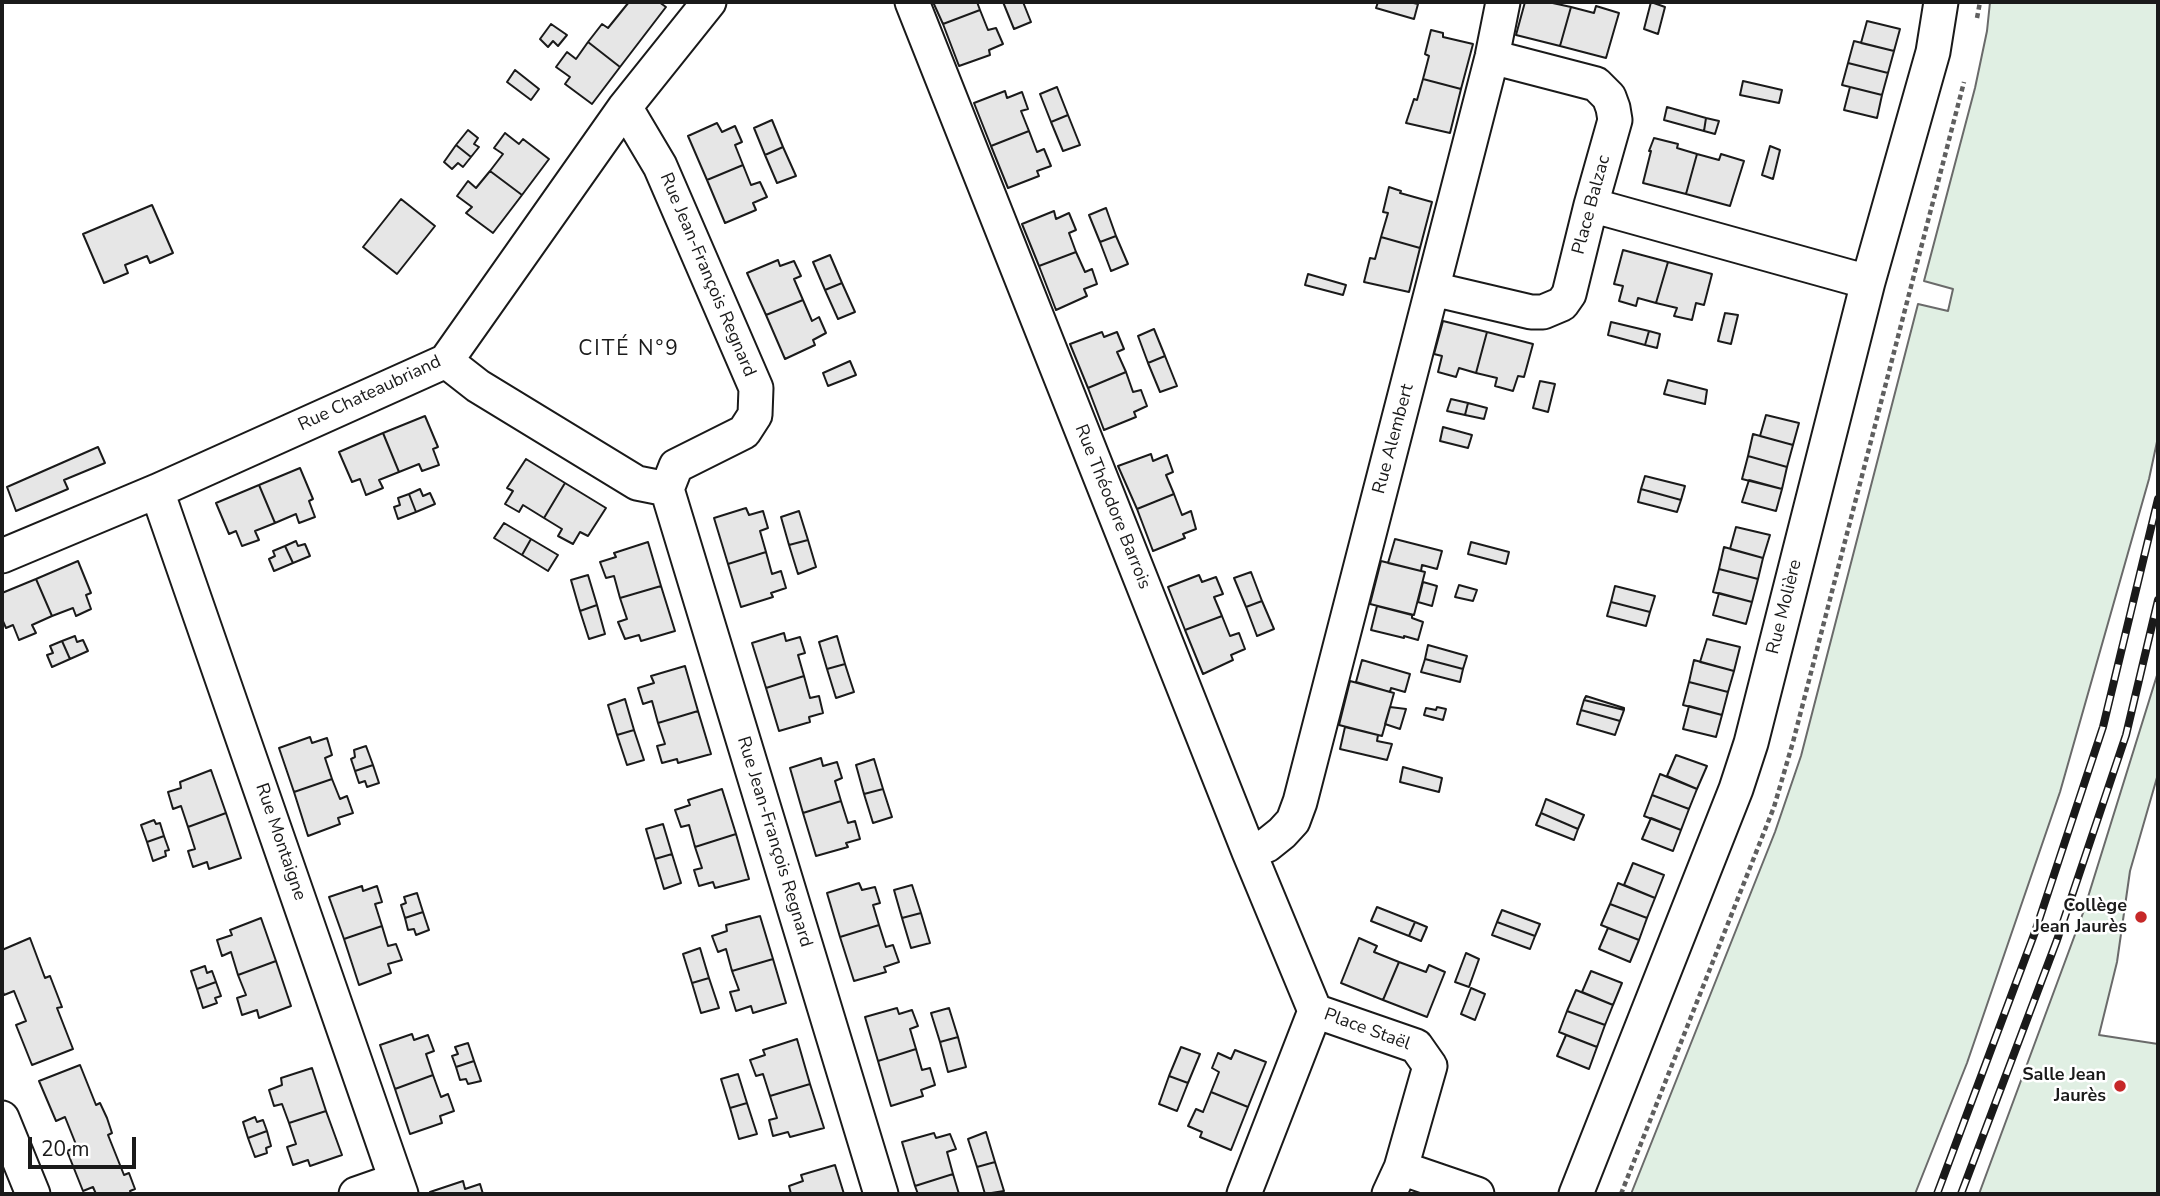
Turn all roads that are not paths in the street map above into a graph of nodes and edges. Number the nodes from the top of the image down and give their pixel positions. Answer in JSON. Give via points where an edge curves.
{"nodes":[{"id":1,"x":709,"y":2,"type":"edge"},
{"id":2,"x":912,"y":2,"type":"edge"},
{"id":3,"x":1503,"y":2,"type":"edge"},
{"id":4,"x":1941,"y":2,"type":"edge"},
{"id":5,"x":1492,"y":57,"type":"junction"},
{"id":6,"x":625,"y":107,"type":"junction"},
{"id":7,"x":1591,"y":205,"type":"junction"},
{"id":8,"x":1868,"y":282,"type":"junction"},
{"id":9,"x":1433,"y":289,"type":"junction"},
{"id":10,"x":446,"y":361,"type":"junction"},
{"id":11,"x":667,"y":489,"type":"junction"},
{"id":12,"x":157,"y":491,"type":"junction"},
{"id":13,"x":2,"y":556,"type":"edge"},
{"id":14,"x":1249,"y":852,"type":"junction"},
{"id":15,"x":1315,"y":1011,"type":"junction"},
{"id":16,"x":2,"y":1118,"type":"edge"},
{"id":17,"x":1395,"y":1181,"type":"edge"},
{"id":18,"x":399,"y":1187,"type":"edge"},
{"id":19,"x":33,"y":1194,"type":"edge"},
{"id":20,"x":356,"y":1194,"type":"edge"},
{"id":21,"x":881,"y":1194,"type":"edge"},
{"id":22,"x":1244,"y":1194,"type":"edge"},
{"id":23,"x":1477,"y":1194,"type":"edge"},
{"id":24,"x":1576,"y":1194,"type":"edge"}],
"edges":[{"from":1,"to":6,"type":"street","name":"Rue Chateaubriand"},
{"from":2,"to":14,"type":"street","name":"Rue Théodore Barrois"},
{"from":3,"to":5,"type":"street","name":"Rue Alembert"},
{"from":4,"to":8,"type":"street","name":"Rue Molière","via":[[1933,52]]},
{"from":5,"to":7,"type":"street","name":"Place Balzac","via":[[1596,84],[1609,97],[1615,120]]},
{"from":5,"to":9,"type":"street","name":"Rue Alembert"},
{"from":6,"to":10,"type":"street","name":"Rue Chateaubriand"},
{"from":6,"to":11,"type":"street","name":"Rue Jean-François Regnard","via":[[660,166],[757,388],[755,415],[744,432],[676,466]]},
{"from":7,"to":8,"type":"street"},
{"from":7,"to":9,"type":"street","name":"Place Balzac","via":[[1569,294],[1554,309],[1531,312]]},
{"from":8,"to":24,"type":"street","name":"Rue Molière","via":[[1736,789]]},
{"from":9,"to":14,"type":"street","name":"Rue Alembert","via":[[1300,802],[1282,833]]},
{"from":10,"to":11,"type":"street","via":[[478,386],[637,483]]},
{"from":10,"to":12,"type":"street","name":"Rue Chateaubriand"},
{"from":11,"to":21,"type":"street","name":"Rue Jean-François Regnard"},
{"from":12,"to":13,"type":"street","name":"Rue Chateaubriand"},
{"from":12,"to":18,"type":"street","name":"Rue Montaigne"},
{"from":14,"to":15,"type":"street","name":"Rue Théodore Barrois"},
{"from":15,"to":17,"type":"street","name":"Place Staël","via":[[1416,1046],[1430,1066]]},
{"from":15,"to":22,"type":"street","name":"Place Staël"},
{"from":16,"to":19,"type":"street"},
{"from":17,"to":23,"type":"street"},
{"from":18,"to":20,"type":"street"}]}
